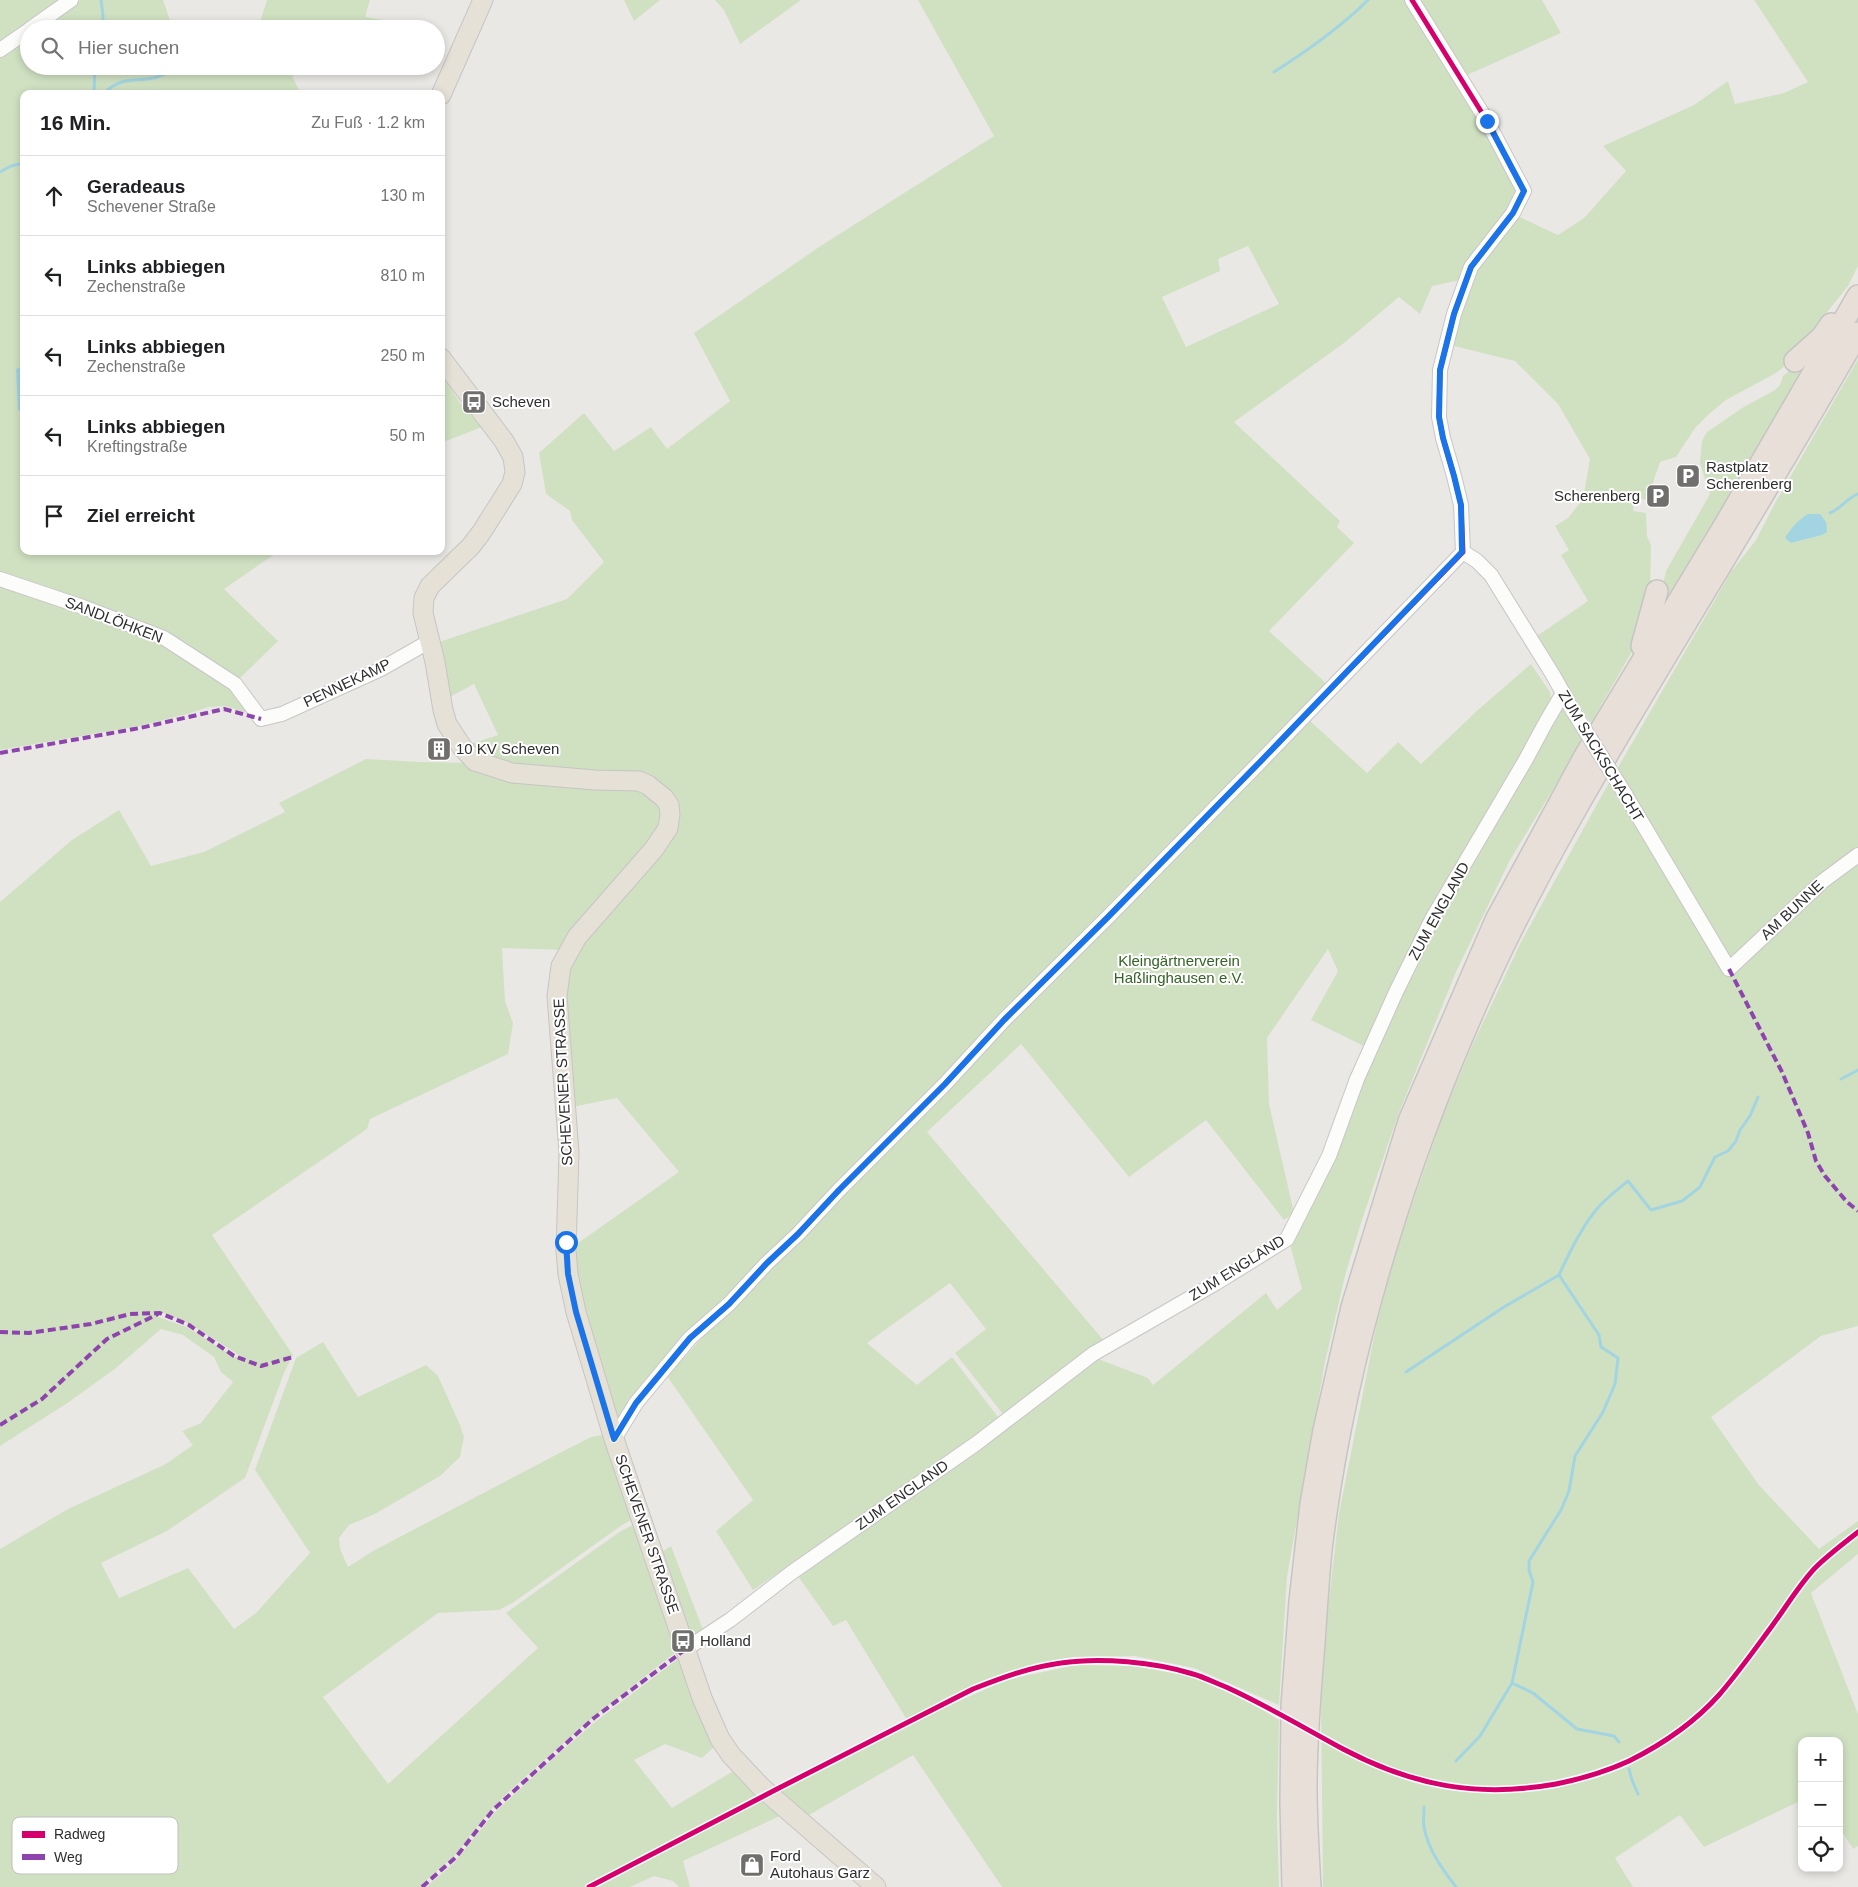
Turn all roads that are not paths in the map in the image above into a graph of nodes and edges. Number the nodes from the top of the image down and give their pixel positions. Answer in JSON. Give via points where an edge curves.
{"nodes":[{"id":1,"x":71,"y":0,"type":"edge"},
{"id":2,"x":483,"y":0,"type":"edge"},
{"id":3,"x":1412,"y":0,"type":"edge"},
{"id":4,"x":42,"y":20,"type":"edge"},
{"id":5,"x":20,"y":36,"type":"edge"},
{"id":6,"x":0,"y":50,"type":"edge"},
{"id":7,"x":443,"y":90,"type":"edge"},
{"id":8,"x":1858,"y":288,"type":"edge"},
{"id":9,"x":1858,"y":296,"type":"edge"},
{"id":10,"x":1858,"y":333,"type":"edge"},
{"id":11,"x":1795,"y":361,"type":"dead end"},
{"id":12,"x":445,"y":363,"type":"edge"},
{"id":13,"x":1462,"y":552,"type":"junction"},
{"id":14,"x":0,"y":579,"type":"edge"},
{"id":15,"x":1657,"y":591,"type":"dead end"},
{"id":16,"x":430,"y":641,"type":"junction"},
{"id":17,"x":1627,"y":686,"type":"junction"},
{"id":18,"x":1563,"y":693,"type":"junction"},
{"id":19,"x":261,"y":719,"type":"joint"},
{"id":20,"x":1858,"y":855,"type":"edge"},
{"id":21,"x":1729,"y":969,"type":"joint"},
{"id":22,"x":614,"y":1439,"type":"junction"},
{"id":23,"x":686,"y":1649,"type":"junction"},
{"id":24,"x":876,"y":1887,"type":"edge"},
{"id":25,"x":1293,"y":1887,"type":"edge"},
{"id":26,"x":1310,"y":1887,"type":"edge"}],
"edges":[{"from":1,"to":4,"type":"street"},
{"from":2,"to":7,"type":"main road"},
{"from":3,"to":13,"type":"street","via":[[1487,121],[1524,191],[1513,213],[1471,267],[1454,314],[1440,370],[1439,417],[1461,505]]},
{"from":5,"to":6,"type":"street"},
{"from":8,"to":11,"type":"highway","via":[[1822,336]]},
{"from":9,"to":17,"type":"highway"},
{"from":10,"to":26,"type":"highway","via":[[1561,835],[1493,969],[1433,1108],[1395,1215],[1346,1403],[1321,1552],[1307,1743]]},
{"from":12,"to":16,"type":"main road","name":"SCHEVENER STRASSE","via":[[504,441],[515,465],[514,478],[500,505],[471,546],[430,586],[424,598],[423,613]]},
{"from":13,"to":18,"type":"street","name":"ZUM SACKSCHACHT","via":[[1477,560],[1491,575]]},
{"from":13,"to":22,"type":"street","via":[[798,1234],[729,1304],[690,1338],[636,1403]]},
{"from":14,"to":19,"type":"street","name":"SANDLÖHKEN","via":[[83,606],[164,638],[235,684]]},
{"from":15,"to":17,"type":"highway","via":[[1647,631]]},
{"from":16,"to":19,"type":"street","name":"PENNEKAMP","via":[[381,669],[282,714]]},
{"from":16,"to":22,"type":"main road","name":"SCHEVENER STRASSE","via":[[447,724],[475,761],[512,773],[639,780],[664,798],[668,805],[668,828],[659,842],[577,937],[561,966],[557,996],[569,1152],[568,1274]]},
{"from":17,"to":25,"type":"highway","via":[[1585,756],[1492,929],[1409,1120],[1352,1307],[1324,1430],[1300,1600],[1291,1741]]},
{"from":18,"to":21,"type":"street","name":"ZUM SACKSCHACHT","bridge":true},
{"from":18,"to":23,"type":"street","name":"ZUM ENGLAND","via":[[1432,919],[1357,1079],[1329,1156],[1287,1239],[1093,1354],[977,1443]]},
{"from":20,"to":21,"type":"street","name":"AM BUNNE","via":[[1823,881]]},
{"from":22,"to":23,"type":"main road","name":"SCHEVENER STRASSE"},
{"from":23,"to":24,"type":"main road","name":"SCHEVENER STRASSE","via":[[702,1698],[730,1755],[776,1800]]}]}
